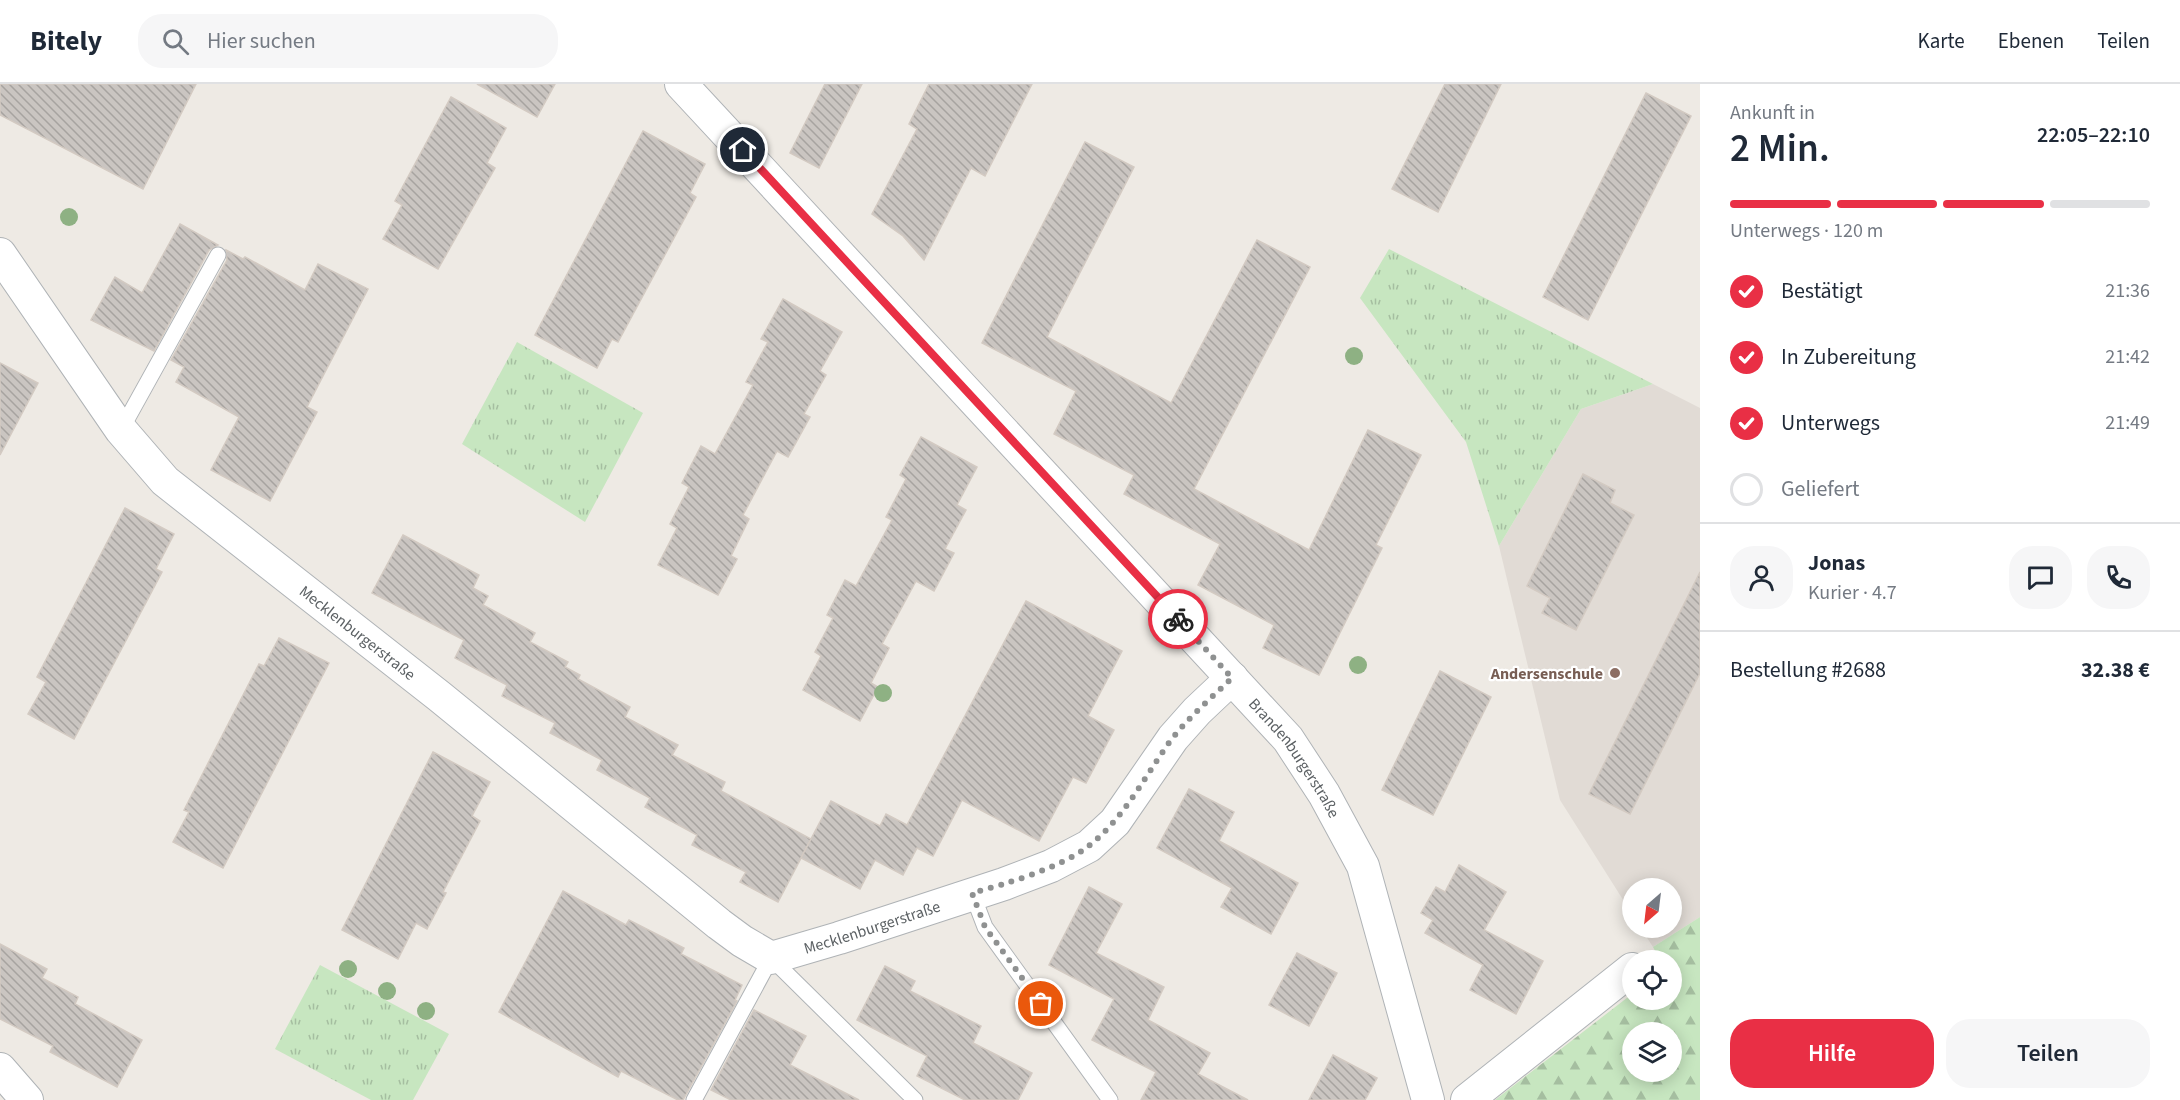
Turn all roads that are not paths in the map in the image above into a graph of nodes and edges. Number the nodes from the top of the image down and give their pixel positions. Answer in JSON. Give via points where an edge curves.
{"nodes":[{"id":1,"x":681,"y":84,"type":"edge"},
{"id":2,"x":0,"y":254,"type":"edge"},
{"id":3,"x":218,"y":255,"type":"dead end"},
{"id":4,"x":121,"y":430,"type":"junction"},
{"id":5,"x":1232,"y":678,"type":"junction"},
{"id":6,"x":972,"y":893,"type":"junction"},
{"id":7,"x":771,"y":958,"type":"junction"},
{"id":8,"x":1622,"y":977,"type":"edge"},
{"id":9,"x":0,"y":1069,"type":"edge"},
{"id":10,"x":27,"y":1100,"type":"edge"},
{"id":11,"x":694,"y":1100,"type":"edge"},
{"id":12,"x":915,"y":1100,"type":"edge"},
{"id":13,"x":1110,"y":1100,"type":"edge"},
{"id":14,"x":1428,"y":1100,"type":"edge"},
{"id":15,"x":1467,"y":1100,"type":"edge"}],
"edges":[{"from":1,"to":5,"type":"street","name":"Brandenburgerstraße"},
{"from":2,"to":4,"type":"street","name":"Mecklenburgerstraße"},
{"from":3,"to":4,"type":"lane"},
{"from":4,"to":7,"type":"street","name":"Mecklenburgerstraße","via":[[165,481],[429,688],[719,924]]},
{"from":5,"to":6,"type":"street","name":"Mecklenburgerstraße","via":[[1173,738],[1115,822],[1089,846],[1051,866]]},
{"from":5,"to":14,"type":"street","name":"Brandenburgerstraße","via":[[1288,740],[1364,866]]},
{"from":6,"to":7,"type":"street","name":"Mecklenburgerstraße"},
{"from":6,"to":13,"type":"lane","via":[[985,927]]},
{"from":7,"to":11,"type":"lane"},
{"from":7,"to":12,"type":"lane","name":"Mecklenburgerstraße"},
{"from":8,"to":15,"type":"street"},
{"from":9,"to":10,"type":"street"}]}
